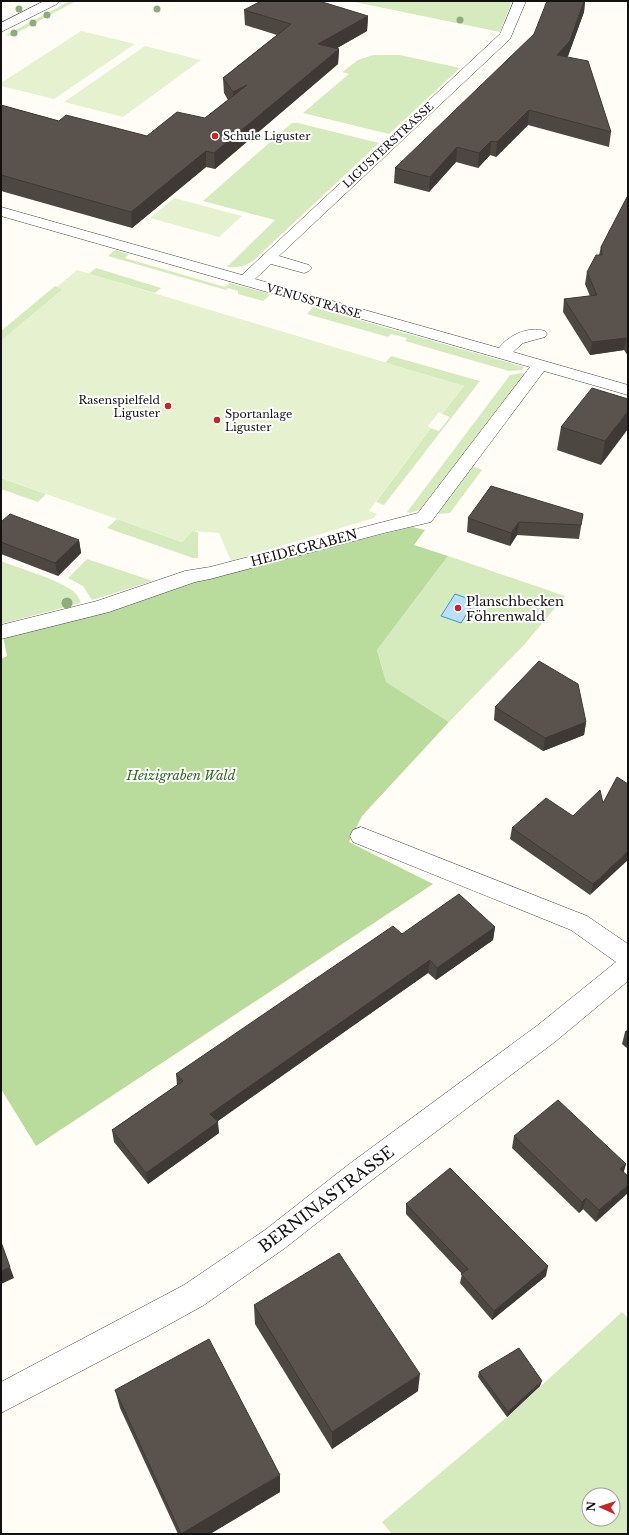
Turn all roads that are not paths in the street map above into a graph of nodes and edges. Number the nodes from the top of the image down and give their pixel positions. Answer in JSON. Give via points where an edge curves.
{"nodes":[{"id":1,"x":53,"y":1,"type":"edge"},
{"id":2,"x":520,"y":1,"type":"edge"},
{"id":3,"x":1,"y":28,"type":"edge"},
{"id":4,"x":1,"y":211,"type":"edge"},
{"id":5,"x":268,"y":258,"type":"junction"},
{"id":6,"x":304,"y":268,"type":"dead end"},
{"id":7,"x":244,"y":281,"type":"junction"},
{"id":8,"x":539,"y":334,"type":"dead end"},
{"id":9,"x":502,"y":355,"type":"junction"},
{"id":10,"x":539,"y":366,"type":"junction"},
{"id":11,"x":628,"y":390,"type":"edge"},
{"id":12,"x":1,"y":632,"type":"edge"},
{"id":13,"x":361,"y":836,"type":"dead end"},
{"id":14,"x":628,"y":956,"type":"edge"},
{"id":15,"x":628,"y":966,"type":"edge"},
{"id":16,"x":1,"y":1398,"type":"edge"}],
"edges":[{"from":1,"to":3,"type":"street"},
{"from":2,"to":5,"type":"street","name":"LIGUSTERSTRASSE","via":[[506,36]]},
{"from":4,"to":7,"type":"street","name":"VENUSSTRASSE"},
{"from":5,"to":6,"type":"street"},
{"from":5,"to":7,"type":"street","name":"LIGUSTERSTRASSE"},
{"from":7,"to":9,"type":"street","name":"VENUSSTRASSE"},
{"from":8,"to":9,"type":"street","via":[[515,339]]},
{"from":9,"to":10,"type":"street","name":"VENUSSTRASSE"},
{"from":10,"to":11,"type":"street","name":"VENUSSTRASSE"},
{"from":10,"to":12,"type":"street","name":"HEIDEGRABEN","via":[[424,518],[192,576],[102,607]]},
{"from":13,"to":14,"type":"street","via":[[579,923]]},
{"from":15,"to":16,"type":"street","name":"BERNINASTRASSE","via":[[547,1033],[364,1169],[275,1239],[194,1295]]}]}
